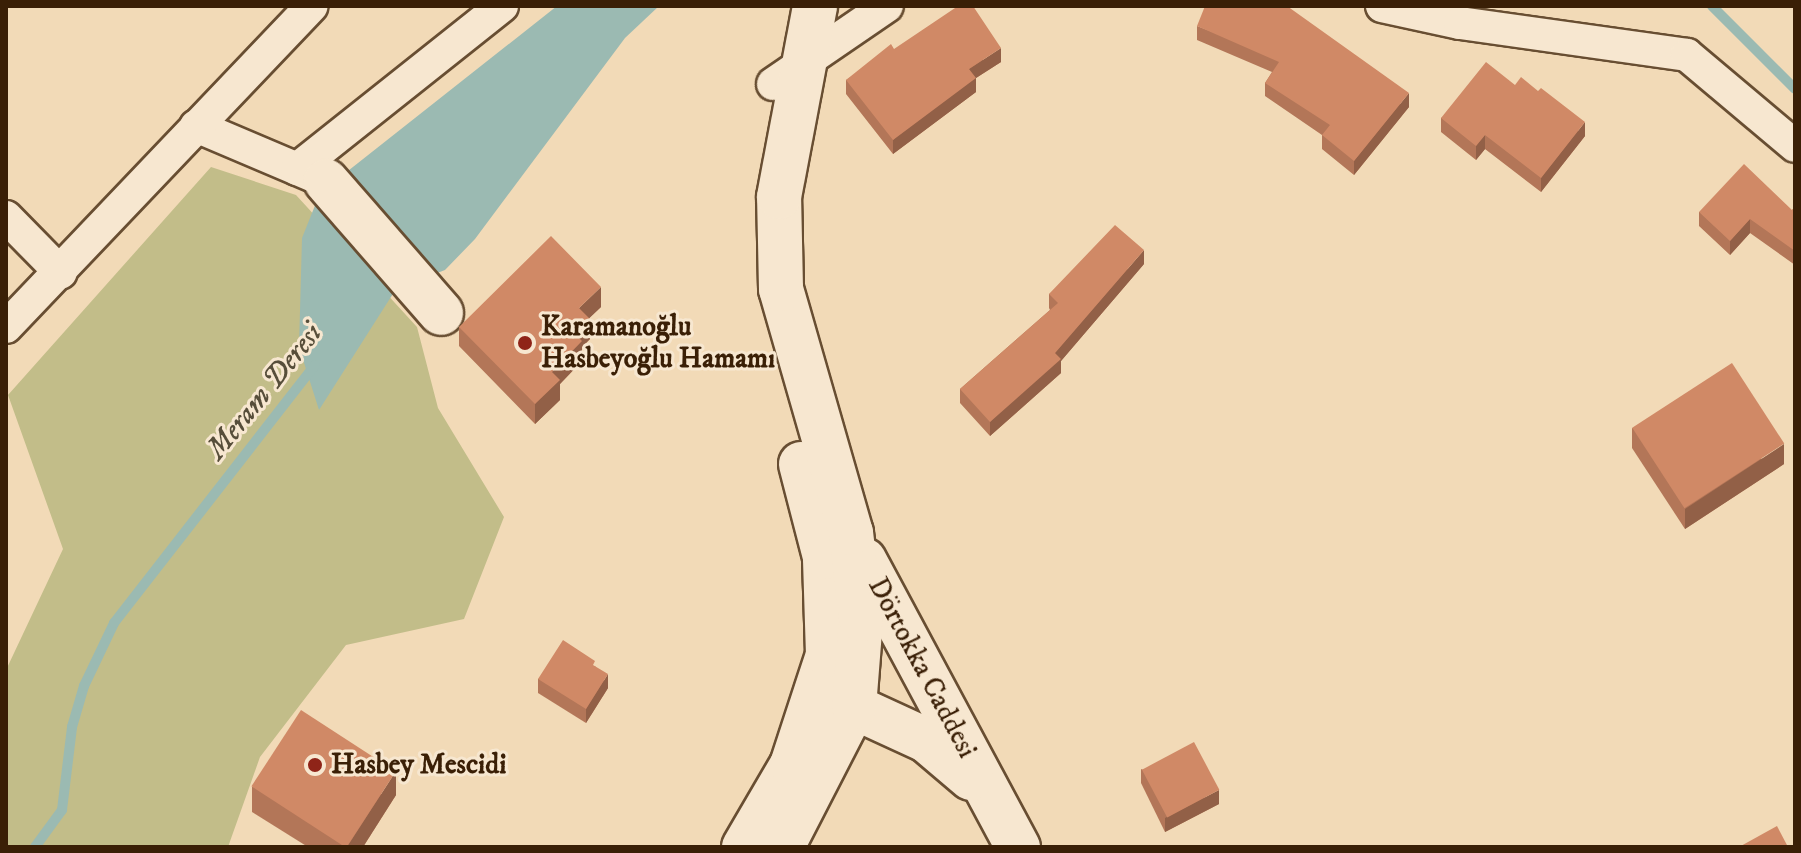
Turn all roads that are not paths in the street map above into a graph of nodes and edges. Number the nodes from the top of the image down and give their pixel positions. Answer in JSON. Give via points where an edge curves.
{"nodes":[{"id":1,"x":312,"y":6,"type":"edge"},
{"id":2,"x":502,"y":6,"type":"edge"},
{"id":3,"x":789,"y":6,"type":"edge"},
{"id":4,"x":815,"y":6,"type":"edge"},
{"id":5,"x":887,"y":6,"type":"edge"},
{"id":6,"x":1382,"y":6,"type":"edge"},
{"id":7,"x":787,"y":75,"type":"junction"},
{"id":8,"x":196,"y":126,"type":"junction"},
{"id":9,"x":1795,"y":146,"type":"edge"},
{"id":10,"x":312,"y":175,"type":"junction"},
{"id":11,"x":6,"y":217,"type":"edge"},
{"id":12,"x":61,"y":273,"type":"junction"},
{"id":13,"x":441,"y":313,"type":"dead end"},
{"id":14,"x":6,"y":327,"type":"edge"},
{"id":15,"x":851,"y":533,"type":"junction"},
{"id":16,"x":834,"y":702,"type":"junction"},
{"id":17,"x":995,"y":802,"type":"junction"},
{"id":18,"x":744,"y":847,"type":"edge"},
{"id":19,"x":782,"y":847,"type":"edge"},
{"id":20,"x":1018,"y":847,"type":"edge"}],
"edges":[{"from":1,"to":8,"type":"street"},
{"from":2,"to":10,"type":"street"},
{"from":3,"to":7,"type":"main road"},
{"from":4,"to":7,"type":"main road"},
{"from":5,"to":7,"type":"street"},
{"from":6,"to":9,"type":"street","via":[[1460,23],[1687,55]]},
{"from":7,"to":15,"type":"main road","via":[[779,197],[781,289]]},
{"from":7,"to":16,"type":"main road","via":[[756,231],[759,300],[825,557]]},
{"from":8,"to":10,"type":"street"},
{"from":8,"to":12,"type":"street"},
{"from":10,"to":13,"type":"main road"},
{"from":11,"to":12,"type":"street"},
{"from":12,"to":14,"type":"street"},
{"from":15,"to":16,"type":"main road","via":[[861,619]]},
{"from":15,"to":17,"type":"main road","name":"Dörtokka Caddesi"},
{"from":16,"to":17,"type":"main road","name":"Dörtokka Caddesi","via":[[926,740]]},
{"from":16,"to":18,"type":"main road"},
{"from":16,"to":19,"type":"main road"},
{"from":17,"to":20,"type":"main road","name":"Dörtokka Caddesi"}]}
